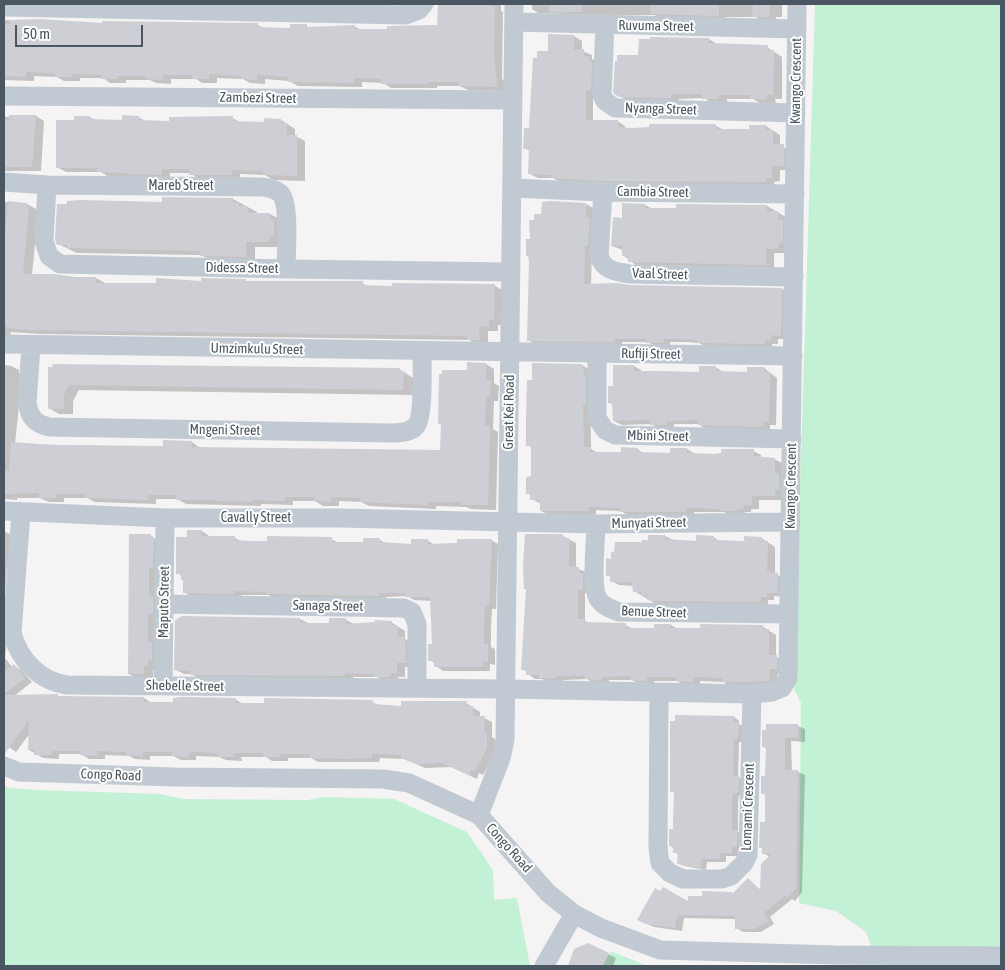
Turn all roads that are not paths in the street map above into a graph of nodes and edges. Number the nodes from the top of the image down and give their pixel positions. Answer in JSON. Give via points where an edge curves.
{"nodes":[{"id":1,"x":424,"y":4,"type":"edge"},
{"id":2,"x":798,"y":4,"type":"edge"},
{"id":3,"x":67,"y":6,"type":"edge"},
{"id":4,"x":4,"y":7,"type":"edge"},
{"id":5,"x":514,"y":13,"type":"edge"},
{"id":6,"x":604,"y":24,"type":"junction"},
{"id":7,"x":797,"y":29,"type":"junction"},
{"id":8,"x":4,"y":96,"type":"edge"},
{"id":9,"x":513,"y":100,"type":"junction"},
{"id":10,"x":796,"y":113,"type":"junction"},
{"id":11,"x":4,"y":182,"type":"edge"},
{"id":12,"x":47,"y":185,"type":"junction"},
{"id":13,"x":512,"y":188,"type":"junction"},
{"id":14,"x":603,"y":192,"type":"junction"},
{"id":15,"x":795,"y":194,"type":"junction"},
{"id":16,"x":286,"y":269,"type":"junction"},
{"id":17,"x":511,"y":272,"type":"junction"},
{"id":18,"x":794,"y":278,"type":"junction"},
{"id":19,"x":4,"y":344,"type":"edge"},
{"id":20,"x":31,"y":346,"type":"junction"},
{"id":21,"x":422,"y":351,"type":"junction"},
{"id":22,"x":510,"y":352,"type":"junction"},
{"id":23,"x":597,"y":353,"type":"junction"},
{"id":24,"x":793,"y":356,"type":"junction"},
{"id":25,"x":792,"y":439,"type":"junction"},
{"id":26,"x":12,"y":512,"type":"edge"},
{"id":27,"x":165,"y":518,"type":"junction"},
{"id":28,"x":508,"y":522,"type":"junction"},
{"id":29,"x":790,"y":522,"type":"junction"},
{"id":30,"x":596,"y":524,"type":"junction"},
{"id":31,"x":164,"y":604,"type":"junction"},
{"id":32,"x":789,"y":614,"type":"junction"},
{"id":33,"x":163,"y":686,"type":"junction"},
{"id":34,"x":417,"y":688,"type":"junction"},
{"id":35,"x":506,"y":688,"type":"junction"},
{"id":36,"x":659,"y":693,"type":"junction"},
{"id":37,"x":752,"y":694,"type":"junction"},
{"id":38,"x":4,"y":766,"type":"edge"},
{"id":39,"x":479,"y":815,"type":"junction"},
{"id":40,"x":574,"y":914,"type":"junction"},
{"id":41,"x":1001,"y":956,"type":"edge"},
{"id":42,"x":544,"y":966,"type":"edge"}],
"edges":[{"from":1,"to":3,"type":"street","via":[[419,10],[406,15]]},
{"from":2,"to":7,"type":"street","name":"Kwango Crescent"},
{"from":3,"to":4,"type":"street"},
{"from":5,"to":6,"type":"street","name":"Ruvuma Street"},
{"from":5,"to":9,"type":"street","name":"Great Kei Road"},
{"from":6,"to":7,"type":"street","name":"Ruvuma Street"},
{"from":6,"to":10,"type":"street","name":"Nyanga Street","via":[[602,95],[615,108]]},
{"from":7,"to":10,"type":"street","name":"Kwango Crescent"},
{"from":8,"to":9,"type":"street","name":"Zambezi Street"},
{"from":9,"to":13,"type":"street","name":"Great Kei Road"},
{"from":10,"to":15,"type":"street","name":"Kwango Crescent"},
{"from":11,"to":12,"type":"street","name":"Mareb Street"},
{"from":12,"to":16,"type":"street","name":"Mareb Street","via":[[271,188],[284,201]]},
{"from":12,"to":16,"type":"street","name":"Didessa Street","via":[[44,241],[48,256],[60,264]]},
{"from":13,"to":14,"type":"street","name":"Cambia Street"},
{"from":13,"to":17,"type":"street","name":"Great Kei Road"},
{"from":14,"to":15,"type":"street","name":"Cambia Street"},
{"from":14,"to":18,"type":"street","name":"Vaal Street","via":[[599,256],[607,269],[629,274]]},
{"from":15,"to":18,"type":"street","name":"Kwango Crescent"},
{"from":16,"to":17,"type":"street","name":"Didessa Street"},
{"from":17,"to":22,"type":"street","name":"Great Kei Road"},
{"from":18,"to":24,"type":"street","name":"Kwango Crescent"},
{"from":19,"to":20,"type":"street","name":"Umzimkulu Street"},
{"from":20,"to":21,"type":"street","name":"Umzimkulu Street"},
{"from":20,"to":21,"type":"street","name":"Mngeni Street","via":[[27,403],[33,420],[40,425],[390,433],[404,432],[418,422]]},
{"from":21,"to":22,"type":"street","name":"Umzimkulu Street"},
{"from":22,"to":23,"type":"street","name":"Rufiji Street"},
{"from":22,"to":28,"type":"street","name":"Great Kei Road"},
{"from":23,"to":24,"type":"street","name":"Rufiji Street"},
{"from":23,"to":25,"type":"street","name":"Mbini Street","via":[[597,418],[605,430],[615,435]]},
{"from":24,"to":25,"type":"street","name":"Kwango Crescent"},
{"from":25,"to":29,"type":"street","name":"Kwango Crescent"},
{"from":26,"to":27,"type":"street","name":"Cavally Street"},
{"from":26,"to":33,"type":"street","name":"Shebelle Street","via":[[12,633],[22,656],[42,677],[54,683]]},
{"from":27,"to":28,"type":"street","name":"Cavally Street"},
{"from":27,"to":31,"type":"street","name":"Maputo Street"},
{"from":28,"to":30,"type":"street","name":"Munyati Street"},
{"from":28,"to":35,"type":"street","name":"Great Kei Road"},
{"from":29,"to":30,"type":"street","name":"Munyati Street"},
{"from":29,"to":32,"type":"street","name":"Kwango Crescent"},
{"from":30,"to":32,"type":"street","name":"Benue Street","via":[[594,588],[599,600],[610,609],[619,612]]},
{"from":31,"to":33,"type":"street","name":"Maputo Street"},
{"from":31,"to":34,"type":"street","name":"Sanaga Street","via":[[404,608],[412,612],[417,624]]},
{"from":32,"to":37,"type":"street","name":"Kwango Crescent","via":[[788,678],[782,688]]},
{"from":33,"to":34,"type":"street","name":"Shebelle Street"},
{"from":34,"to":35,"type":"street","name":"Shebelle Street"},
{"from":35,"to":36,"type":"street","name":"Kwango Crescent"},
{"from":35,"to":39,"type":"street","name":"Great Kei Road","via":[[505,740]]},
{"from":36,"to":37,"type":"street","name":"Kwango Crescent"},
{"from":36,"to":37,"type":"street","name":"Lomami Crescent","via":[[660,863],[683,879],[731,876],[748,855]]},
{"from":38,"to":39,"type":"street","name":"Congo Road","via":[[19,772],[383,779],[409,783]]},
{"from":39,"to":40,"type":"street","name":"Congo Road","via":[[548,893]]},
{"from":40,"to":41,"type":"street","name":"Congo Road","via":[[660,950]]},
{"from":40,"to":42,"type":"street"}]}
